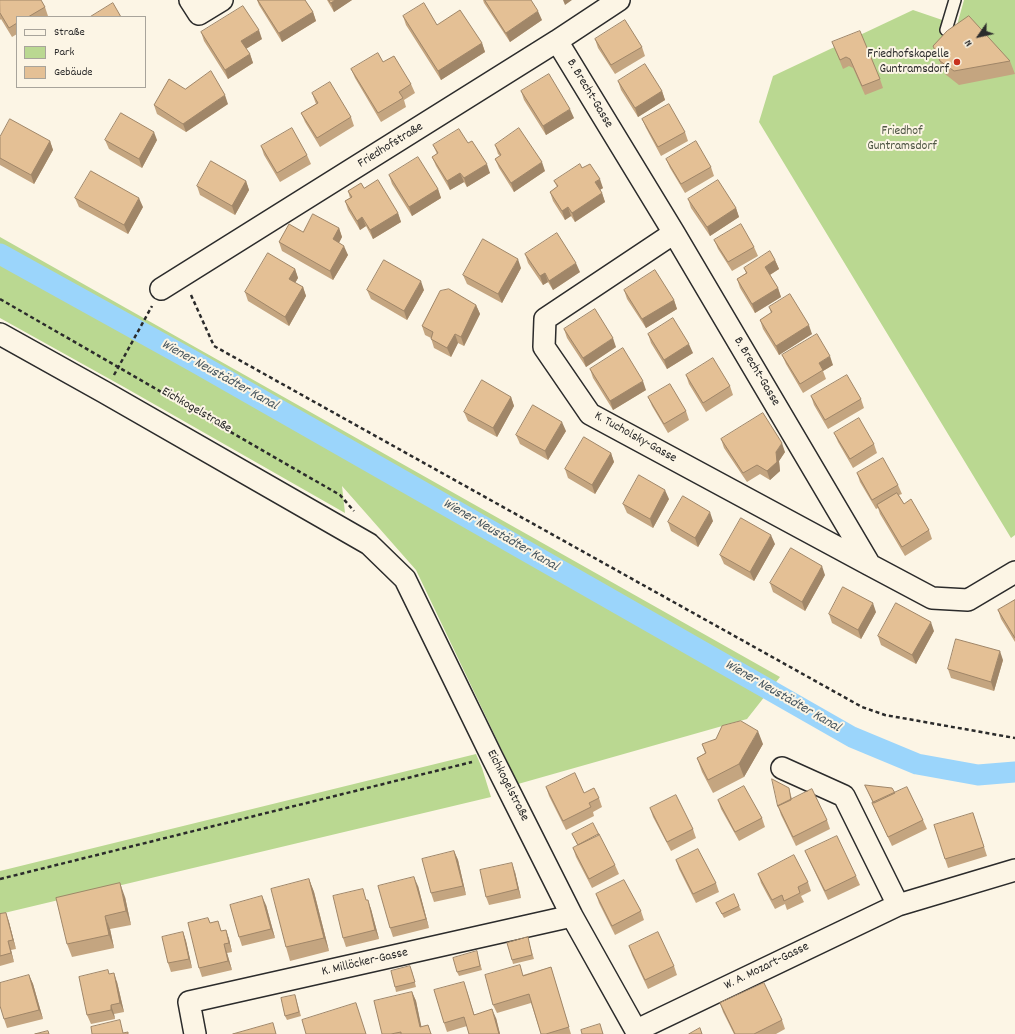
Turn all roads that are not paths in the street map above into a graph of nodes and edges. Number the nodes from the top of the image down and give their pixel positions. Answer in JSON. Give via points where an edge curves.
{"nodes":[{"id":1,"x":190,"y":0,"type":"edge"},
{"id":2,"x":222,"y":0,"type":"edge"},
{"id":3,"x":619,"y":0,"type":"edge"},
{"id":4,"x":955,"y":0,"type":"edge"},
{"id":5,"x":946,"y":30,"type":"edge"},
{"id":6,"x":557,"y":41,"type":"junction"},
{"id":7,"x":674,"y":233,"type":"junction"},
{"id":8,"x":161,"y":290,"type":"dead end"},
{"id":9,"x":0,"y":334,"type":"edge"},
{"id":10,"x":870,"y":565,"type":"junction"},
{"id":11,"x":1015,"y":572,"type":"edge"},
{"id":12,"x":782,"y":768,"type":"dead end"},
{"id":13,"x":1015,"y":870,"type":"edge"},
{"id":14,"x":898,"y":905,"type":"junction"},
{"id":15,"x":572,"y":916,"type":"junction"},
{"id":16,"x":638,"y":1032,"type":"edge"},
{"id":17,"x":195,"y":1034,"type":"edge"}],
"edges":[{"from":1,"to":2,"type":"street","via":[[199,14]]},
{"from":3,"to":6,"type":"street","name":"Friedhofstraße"},
{"from":4,"to":5,"type":"lane"},
{"from":6,"to":7,"type":"street","name":"B. Brecht-Gasse"},
{"from":6,"to":8,"type":"street","name":"Friedhofstraße"},
{"from":7,"to":10,"type":"street","name":"B. Brecht-Gasse"},
{"from":7,"to":10,"type":"street","name":"K. Tucholsky-Gasse","via":[[545,319],[544,347],[590,414]]},
{"from":9,"to":15,"type":"street","name":"Eichkogelstraße","via":[[369,544],[405,579]]},
{"from":10,"to":11,"type":"street","via":[[932,598],[968,600]]},
{"from":12,"to":14,"type":"street","via":[[844,796]]},
{"from":13,"to":14,"type":"street","name":"W. A. Mozart-Gasse"},
{"from":14,"to":16,"type":"street","name":"W. A. Mozart-Gasse"},
{"from":15,"to":16,"type":"street","name":"Eichkogelstraße"},
{"from":15,"to":17,"type":"street","name":"K. Millöcker-Gasse","via":[[189,1002]]}]}
